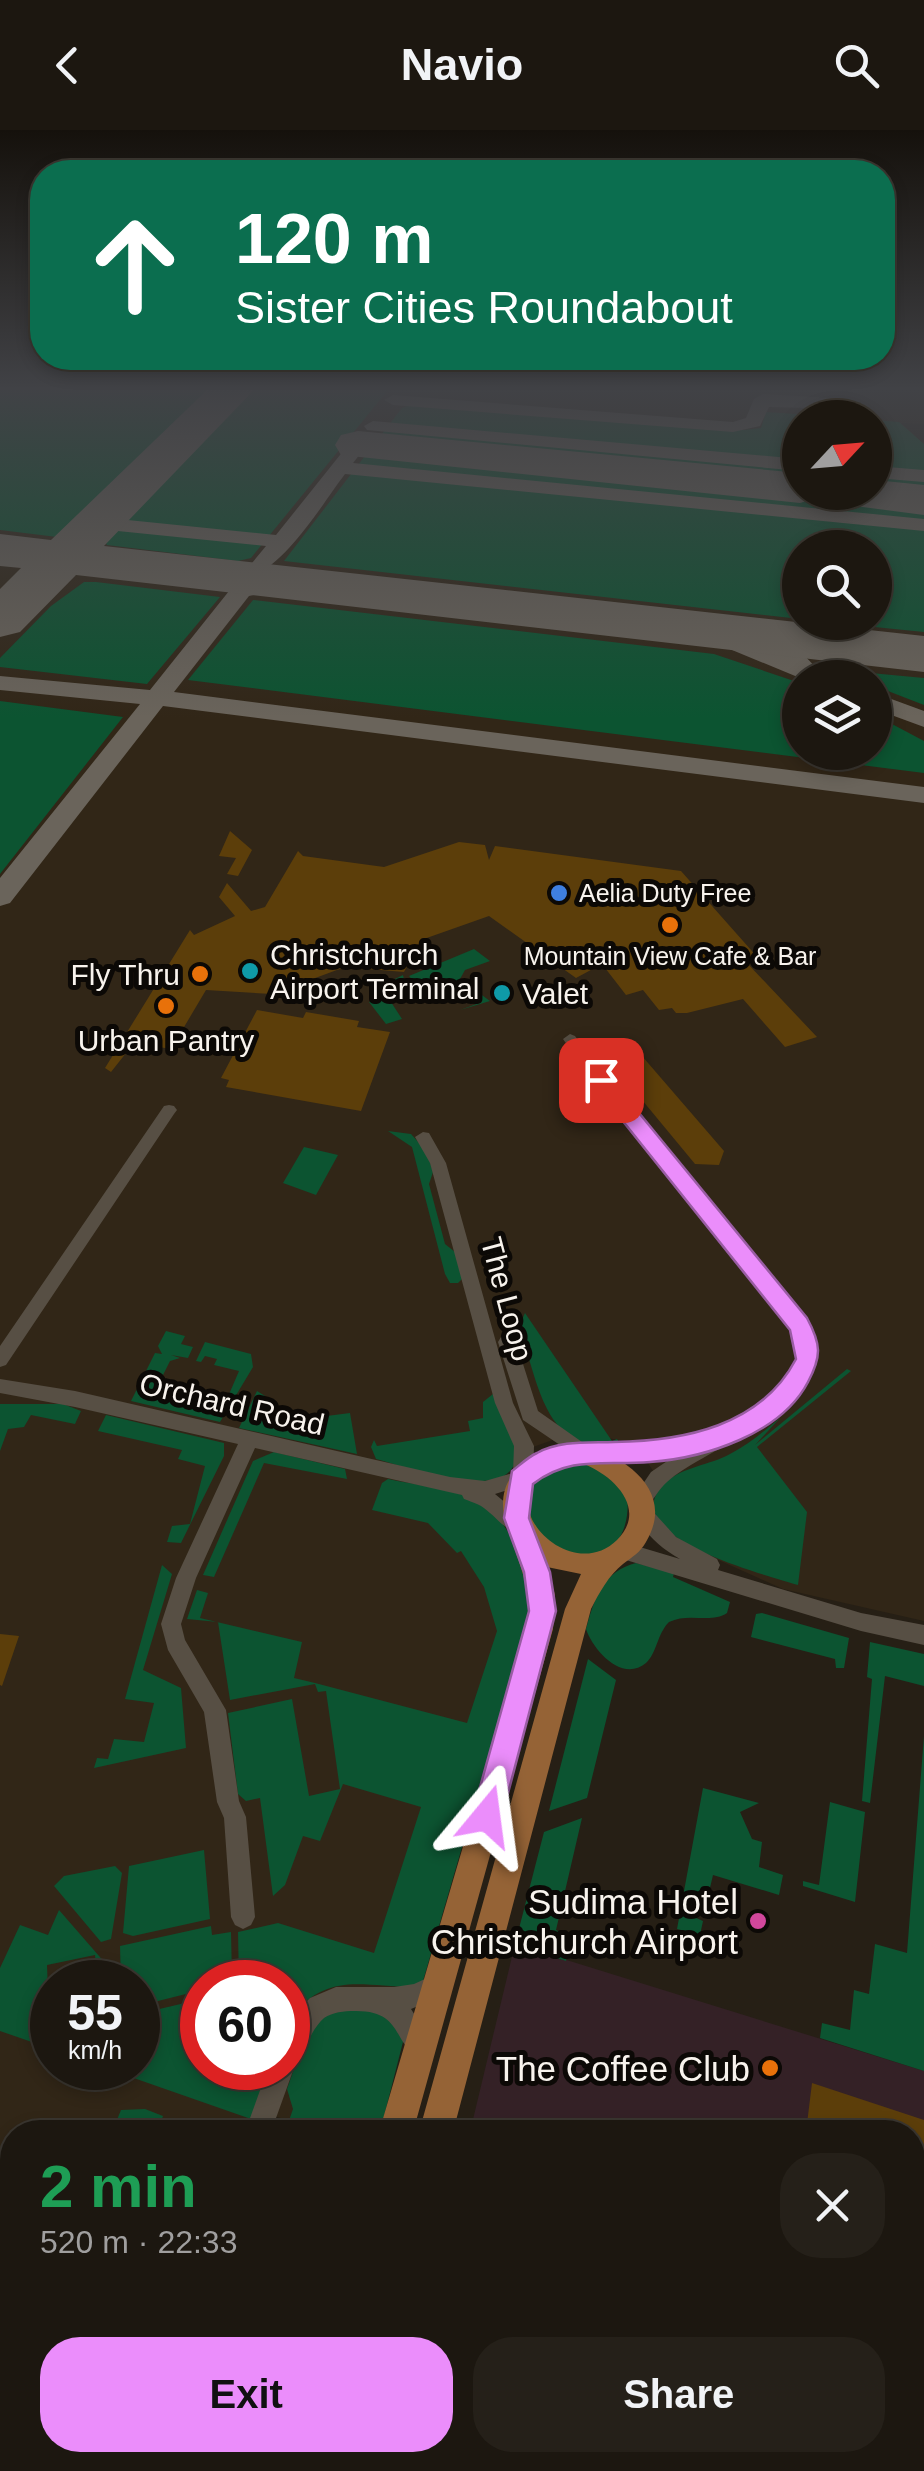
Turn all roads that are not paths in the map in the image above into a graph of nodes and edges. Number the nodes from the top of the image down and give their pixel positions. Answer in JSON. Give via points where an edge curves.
{"nodes":[{"id":1,"x":570,"y":1040,"type":"dead end"},
{"id":2,"x":169,"y":1110,"type":"dead end"},
{"id":3,"x":423,"y":1137,"type":"dead end"},
{"id":4,"x":507,"y":1342,"type":"dead end"},
{"id":5,"x":0,"y":1360,"type":"edge"},
{"id":6,"x":0,"y":1386,"type":"edge"},
{"id":7,"x":722,"y":1437,"type":"junction"},
{"id":8,"x":250,"y":1439,"type":"junction"},
{"id":9,"x":591,"y":1455,"type":"junction"},
{"id":10,"x":522,"y":1478,"type":"junction"},
{"id":11,"x":450,"y":1485,"type":"junction"},
{"id":12,"x":642,"y":1506,"type":"junction"},
{"id":13,"x":522,"y":1530,"type":"junction"},
{"id":14,"x":618,"y":1554,"type":"junction"},
{"id":15,"x":764,"y":1594,"type":"junction"},
{"id":16,"x":924,"y":1635,"type":"edge"},
{"id":17,"x":244,"y":1918,"type":"dead end"},
{"id":18,"x":438,"y":1984,"type":"junction"},
{"id":19,"x":385,"y":2002,"type":"junction"},
{"id":20,"x":310,"y":2012,"type":"edge"},
{"id":21,"x":421,"y":2046,"type":"junction"},
{"id":22,"x":272,"y":2090,"type":"edge"},
{"id":23,"x":262,"y":2120,"type":"edge"},
{"id":24,"x":399,"y":2120,"type":"edge"},
{"id":25,"x":439,"y":2120,"type":"edge"}],
"edges":[{"from":1,"to":7,"type":"street","via":[[808,1342],[808,1359],[793,1387]]},
{"from":2,"to":5,"type":"street"},
{"from":3,"to":10,"type":"street","name":"The Loop","via":[[440,1170],[504,1402],[524,1446]]},
{"from":4,"to":9,"type":"street","name":"The Loop","via":[[530,1415]]},
{"from":6,"to":8,"type":"street","name":"Orchard Road"},
{"from":7,"to":9,"type":"street","via":[[678,1449]]},
{"from":7,"to":12,"type":"street","via":[[659,1477]]},
{"from":8,"to":11,"type":"street","name":"Orchard Road"},
{"from":8,"to":17,"type":"street","via":[[171,1624],[175,1644],[216,1710]]},
{"from":9,"to":10,"type":"main road","via":[[555,1456]]},
{"from":9,"to":12,"type":"main road","via":[[626,1473]]},
{"from":10,"to":11,"type":"street","name":"Orchard Road","via":[[490,1489]]},
{"from":10,"to":13,"type":"main road","via":[[515,1501]]},
{"from":11,"to":13,"type":"street","name":"Orchard Road","via":[[487,1499]]},
{"from":12,"to":14,"type":"main road","via":[[636,1536]]},
{"from":12,"to":15,"type":"street","via":[[677,1549]]},
{"from":13,"to":14,"type":"main road","via":[[540,1551],[564,1561],[590,1563]]},
{"from":13,"to":18,"type":"main road","via":[[542,1595],[540,1629]]},
{"from":14,"to":15,"type":"street"},
{"from":14,"to":25,"type":"main road","via":[[584,1592]]},
{"from":15,"to":16,"type":"street"},
{"from":18,"to":19,"type":"street","via":[[409,2000]]},
{"from":18,"to":21,"type":"main road"},
{"from":19,"to":20,"type":"street","via":[[332,1998]]},
{"from":19,"to":21,"type":"street"},
{"from":21,"to":24,"type":"main road"},
{"from":22,"to":23,"type":"street"}]}
